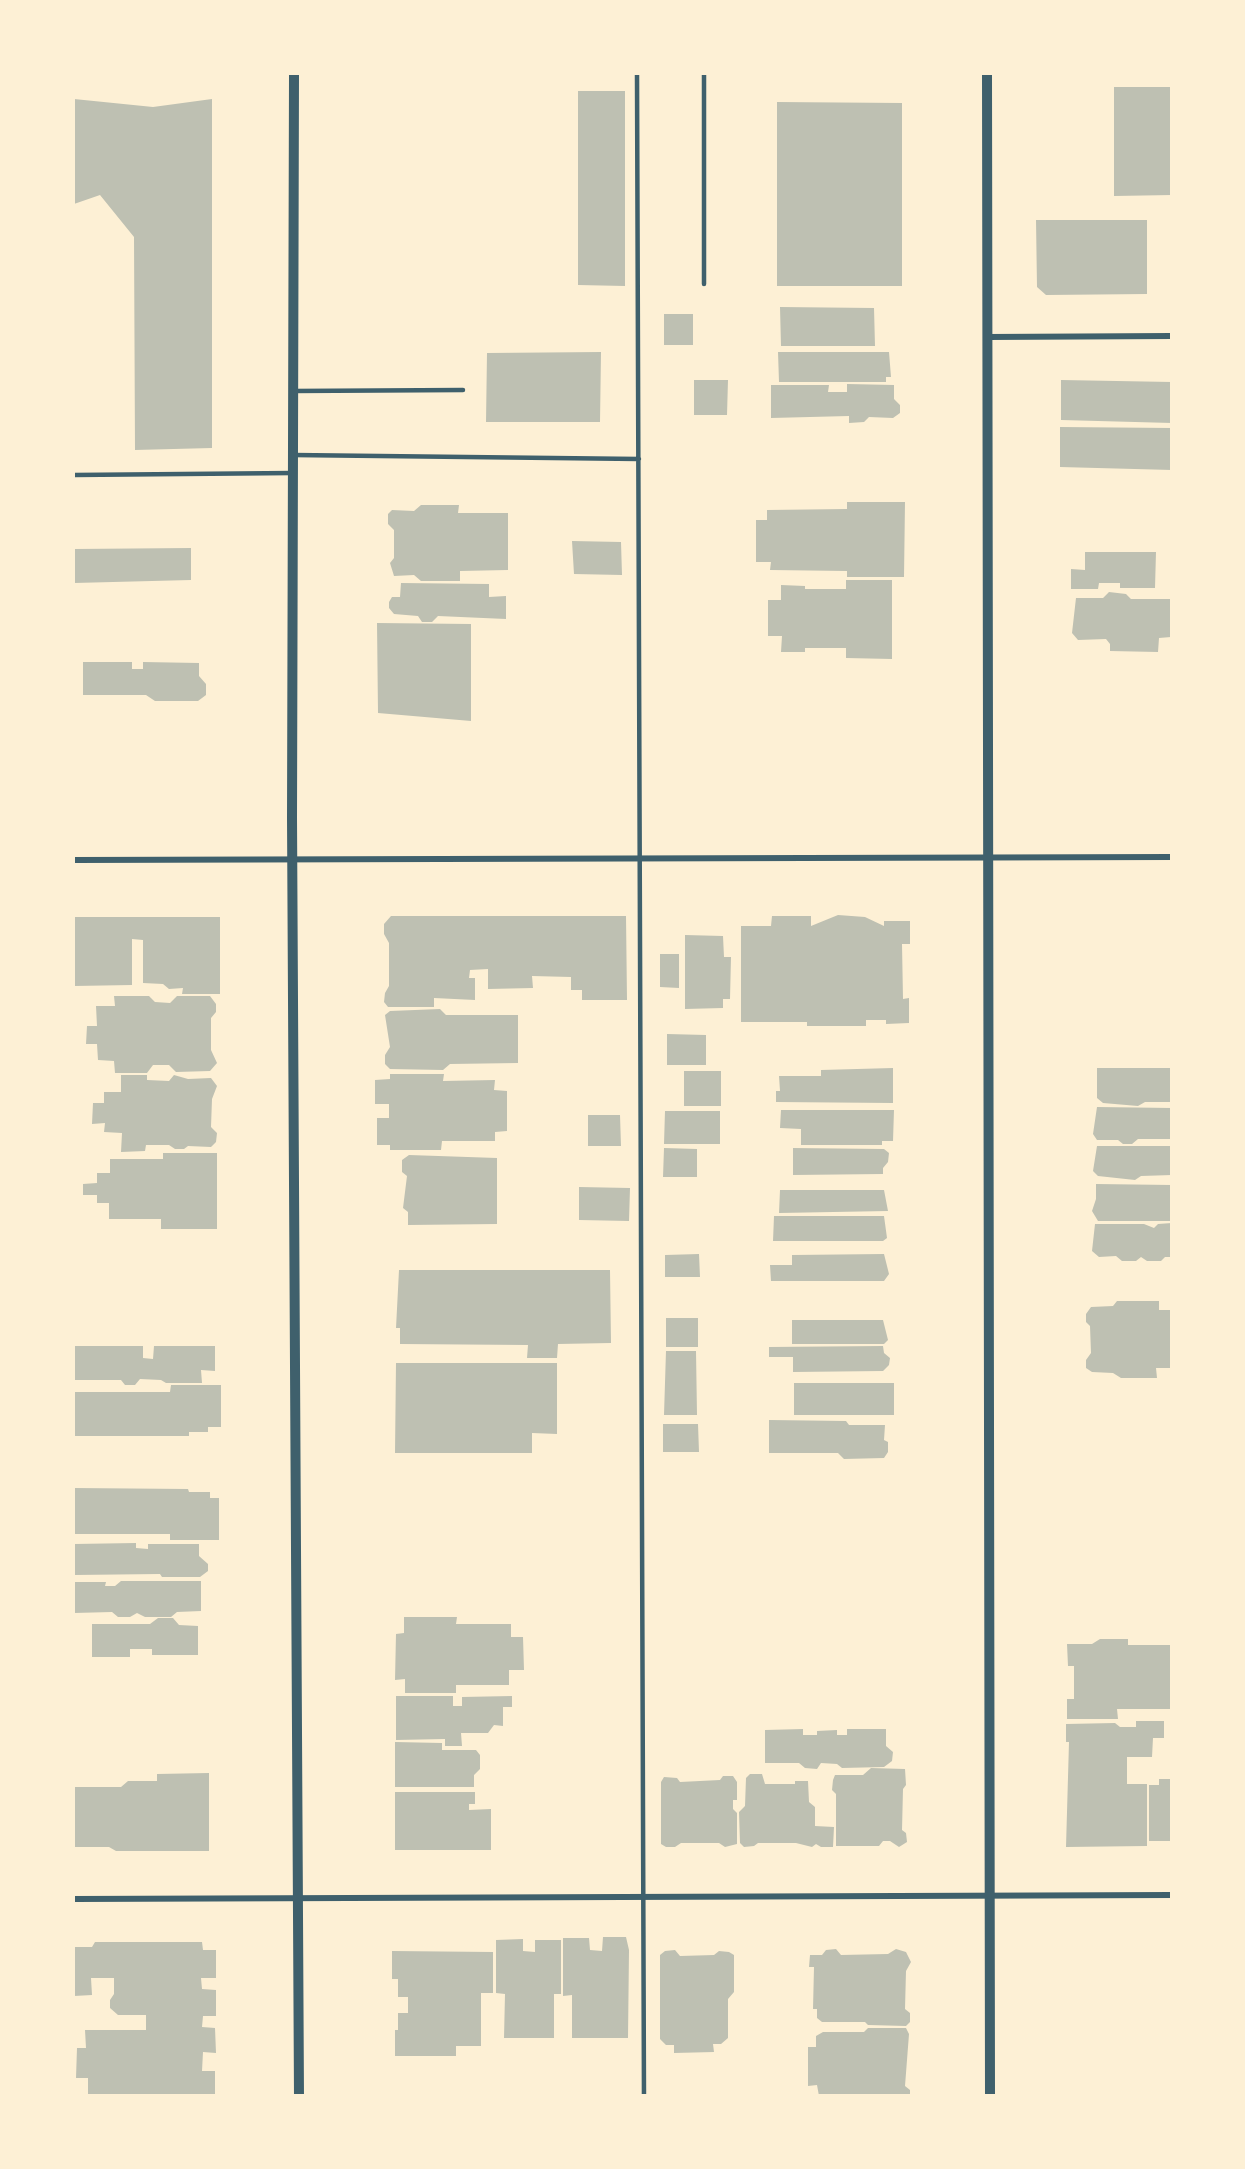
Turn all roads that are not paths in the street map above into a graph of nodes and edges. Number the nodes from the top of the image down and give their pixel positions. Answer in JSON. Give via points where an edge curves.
{"nodes":[{"id":1,"x":294,"y":74,"type":"edge"},
{"id":2,"x":637,"y":74,"type":"edge"},
{"id":3,"x":704,"y":74,"type":"edge"},
{"id":4,"x":987,"y":74,"type":"edge"},
{"id":5,"x":704,"y":284,"type":"dead end"},
{"id":6,"x":1172,"y":336,"type":"edge"},
{"id":7,"x":987,"y":338,"type":"junction"},
{"id":8,"x":463,"y":390,"type":"dead end"},
{"id":9,"x":293,"y":391,"type":"junction"},
{"id":10,"x":293,"y":455,"type":"junction"},
{"id":11,"x":639,"y":459,"type":"junction"},
{"id":12,"x":293,"y":473,"type":"junction"},
{"id":13,"x":74,"y":475,"type":"edge"},
{"id":14,"x":988,"y":857,"type":"junction"},
{"id":15,"x":1172,"y":857,"type":"edge"},
{"id":16,"x":292,"y":859,"type":"junction"},
{"id":17,"x":640,"y":859,"type":"junction"},
{"id":18,"x":74,"y":860,"type":"edge"},
{"id":19,"x":1172,"y":1894,"type":"edge"},
{"id":20,"x":990,"y":1895,"type":"junction"},
{"id":21,"x":643,"y":1896,"type":"junction"},
{"id":22,"x":298,"y":1898,"type":"junction"},
{"id":23,"x":74,"y":1899,"type":"edge"},
{"id":24,"x":299,"y":2096,"type":"edge"},
{"id":25,"x":644,"y":2096,"type":"edge"},
{"id":26,"x":990,"y":2096,"type":"edge"}],
"edges":[{"from":1,"to":9,"type":"street"},
{"from":2,"to":11,"type":"lane"},
{"from":3,"to":5,"type":"lane"},
{"from":4,"to":7,"type":"street"},
{"from":6,"to":7,"type":"street"},
{"from":7,"to":14,"type":"street"},
{"from":8,"to":9,"type":"lane"},
{"from":9,"to":10,"type":"street"},
{"from":10,"to":11,"type":"lane"},
{"from":10,"to":12,"type":"street"},
{"from":11,"to":17,"type":"lane"},
{"from":12,"to":13,"type":"lane"},
{"from":12,"to":16,"type":"street"},
{"from":14,"to":15,"type":"street"},
{"from":14,"to":17,"type":"street"},
{"from":14,"to":20,"type":"street"},
{"from":16,"to":17,"type":"street"},
{"from":16,"to":18,"type":"street"},
{"from":16,"to":22,"type":"street"},
{"from":17,"to":21,"type":"lane"},
{"from":19,"to":20,"type":"street"},
{"from":20,"to":21,"type":"street"},
{"from":20,"to":26,"type":"street"},
{"from":21,"to":22,"type":"street"},
{"from":21,"to":25,"type":"lane"},
{"from":22,"to":23,"type":"street"},
{"from":22,"to":24,"type":"street"}]}
